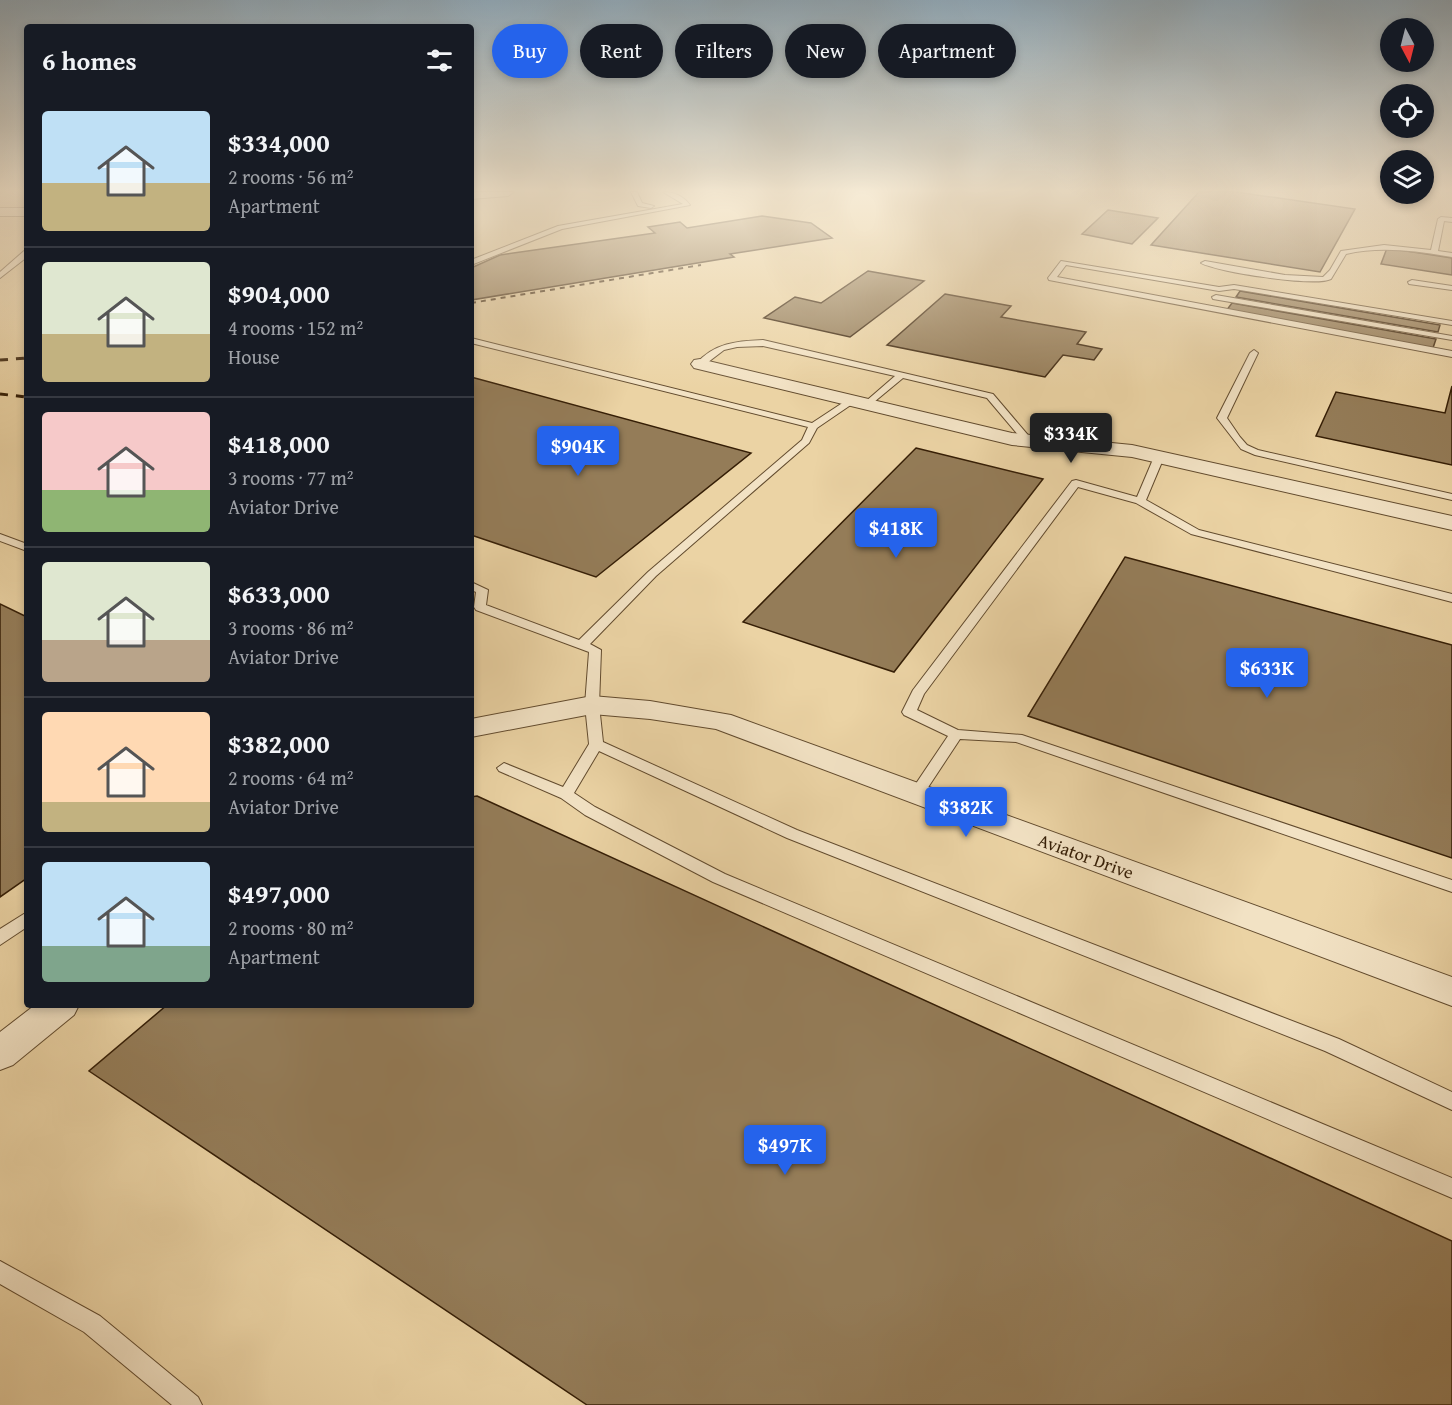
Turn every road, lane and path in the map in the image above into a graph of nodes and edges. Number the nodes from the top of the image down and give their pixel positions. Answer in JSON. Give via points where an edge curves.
{"nodes":[{"id":1,"x":22,"y":258,"type":"edge"},
{"id":2,"x":1340,"y":258,"type":"edge"},
{"id":3,"x":1205,"y":263,"type":"dead end"},
{"id":4,"x":0,"y":276,"type":"edge"},
{"id":5,"x":1412,"y":282,"type":"dead end"},
{"id":6,"x":1452,"y":288,"type":"edge"},
{"id":7,"x":1218,"y":293,"type":"junction"},
{"id":8,"x":1210,"y":310,"type":"junction"},
{"id":9,"x":1451,"y":323,"type":"edge"},
{"id":10,"x":1451,"y":338,"type":"edge"},
{"id":11,"x":474,"y":341,"type":"edge"},
{"id":12,"x":1254,"y":353,"type":"dead end"},
{"id":13,"x":1449,"y":354,"type":"edge"},
{"id":14,"x":700,"y":363,"type":"joint"},
{"id":15,"x":901,"y":376,"type":"junction"},
{"id":16,"x":860,"y":402,"type":"junction"},
{"id":17,"x":813,"y":426,"type":"junction"},
{"id":18,"x":1028,"y":441,"type":"junction"},
{"id":19,"x":1159,"y":457,"type":"junction"},
{"id":20,"x":1452,"y":496,"type":"edge"},
{"id":21,"x":1140,"y":501,"type":"junction"},
{"id":22,"x":1452,"y":524,"type":"edge"},
{"id":23,"x":0,"y":537,"type":"edge"},
{"id":24,"x":24,"y":547,"type":"edge"},
{"id":25,"x":474,"y":587,"type":"edge"},
{"id":26,"x":1452,"y":598,"type":"edge"},
{"id":27,"x":581,"y":645,"type":"junction"},
{"id":28,"x":592,"y":705,"type":"junction"},
{"id":29,"x":474,"y":727,"type":"edge"},
{"id":30,"x":956,"y":734,"type":"junction"},
{"id":31,"x":596,"y":744,"type":"junction"},
{"id":32,"x":504,"y":768,"type":"dead end"},
{"id":33,"x":566,"y":794,"type":"junction"},
{"id":34,"x":916,"y":794,"type":"junction"},
{"id":35,"x":1452,"y":886,"type":"edge"},
{"id":36,"x":24,"y":920,"type":"edge"},
{"id":37,"x":0,"y":938,"type":"edge"},
{"id":38,"x":1452,"y":992,"type":"edge"},
{"id":39,"x":57,"y":1008,"type":"edge"},
{"id":40,"x":0,"y":1054,"type":"edge"},
{"id":41,"x":1452,"y":1101,"type":"edge"},
{"id":42,"x":1452,"y":1188,"type":"edge"},
{"id":43,"x":0,"y":1272,"type":"edge"},
{"id":44,"x":190,"y":1405,"type":"edge"}],
"edges":[{"from":1,"to":4,"type":"lane"},
{"from":2,"to":3,"type":"lane","via":[[1324,279]]},
{"from":5,"to":6,"type":"lane"},
{"from":7,"to":8,"type":"lane"},
{"from":7,"to":8,"type":"lane","via":[[1064,263],[1052,278]]},
{"from":7,"to":9,"type":"lane","via":[[1234,287]]},
{"from":7,"to":10,"type":"lane"},
{"from":8,"to":13,"type":"lane"},
{"from":9,"to":10,"type":"lane"},
{"from":10,"to":13,"type":"lane"},
{"from":11,"to":17,"type":"lane"},
{"from":12,"to":20,"type":"lane","via":[[1222,418],[1244,447]]},
{"from":14,"to":15,"type":"lane","via":[[711,352],[731,343],[763,343]]},
{"from":14,"to":16,"type":"street"},
{"from":15,"to":16,"type":"lane"},
{"from":15,"to":18,"type":"lane","via":[[990,396]]},
{"from":16,"to":17,"type":"lane"},
{"from":16,"to":18,"type":"street"},
{"from":17,"to":27,"type":"lane","via":[[806,441],[652,574]]},
{"from":18,"to":19,"type":"street","via":[[1107,447]]},
{"from":19,"to":21,"type":"lane"},
{"from":19,"to":22,"type":"street"},
{"from":21,"to":26,"type":"lane","via":[[1195,532]]},
{"from":21,"to":30,"type":"lane","via":[[1076,483],[918,693],[909,712]]},
{"from":23,"to":24,"type":"lane"},
{"from":25,"to":27,"type":"lane","via":[[482,590],[480,607]]},
{"from":27,"to":28,"type":"lane","via":[[595,650]]},
{"from":28,"to":29,"type":"street","name":"Aviator Drive"},
{"from":28,"to":31,"type":"lane"},
{"from":28,"to":34,"type":"street","name":"Aviator Drive","via":[[721,721]]},
{"from":30,"to":34,"type":"lane"},
{"from":30,"to":35,"type":"lane","via":[[1017,738]]},
{"from":31,"to":33,"type":"lane"},
{"from":31,"to":41,"type":"lane","via":[[792,834],[1332,1045]]},
{"from":32,"to":33,"type":"lane"},
{"from":33,"to":42,"type":"lane","via":[[590,811],[719,878]]},
{"from":34,"to":38,"type":"street","name":"Aviator Drive"},
{"from":36,"to":37,"type":"lane"},
{"from":39,"to":40,"type":"street"},
{"from":43,"to":44,"type":"lane","via":[[92,1324]]}]}
